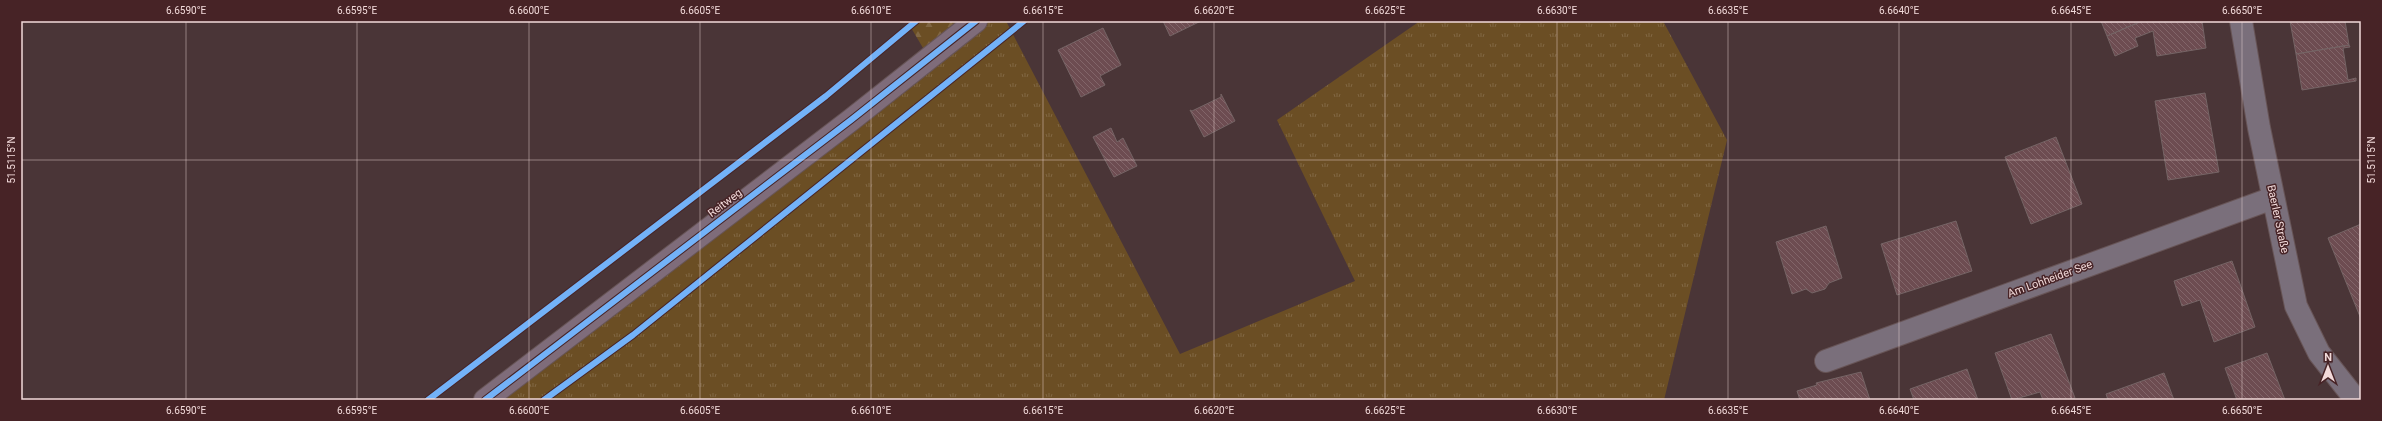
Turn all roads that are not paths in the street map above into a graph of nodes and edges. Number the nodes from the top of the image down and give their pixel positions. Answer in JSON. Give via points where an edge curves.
{"nodes":[{"id":1,"x":976,"y":21,"type":"edge"},
{"id":2,"x":2241,"y":21,"type":"edge"},
{"id":3,"x":2273,"y":198,"type":"junction"},
{"id":4,"x":1826,"y":361,"type":"dead end"},
{"id":5,"x":485,"y":400,"type":"edge"},
{"id":6,"x":2356,"y":400,"type":"edge"}],
"edges":[{"from":1,"to":5,"type":"main road","name":"Reitweg"},
{"from":2,"to":3,"type":"street","name":"Baerler Straße","via":[[2258,128]]},
{"from":3,"to":4,"type":"street","name":"Am Lohheider See"},
{"from":3,"to":6,"type":"street","name":"Baerler Straße","via":[[2296,306],[2319,352]]}]}
